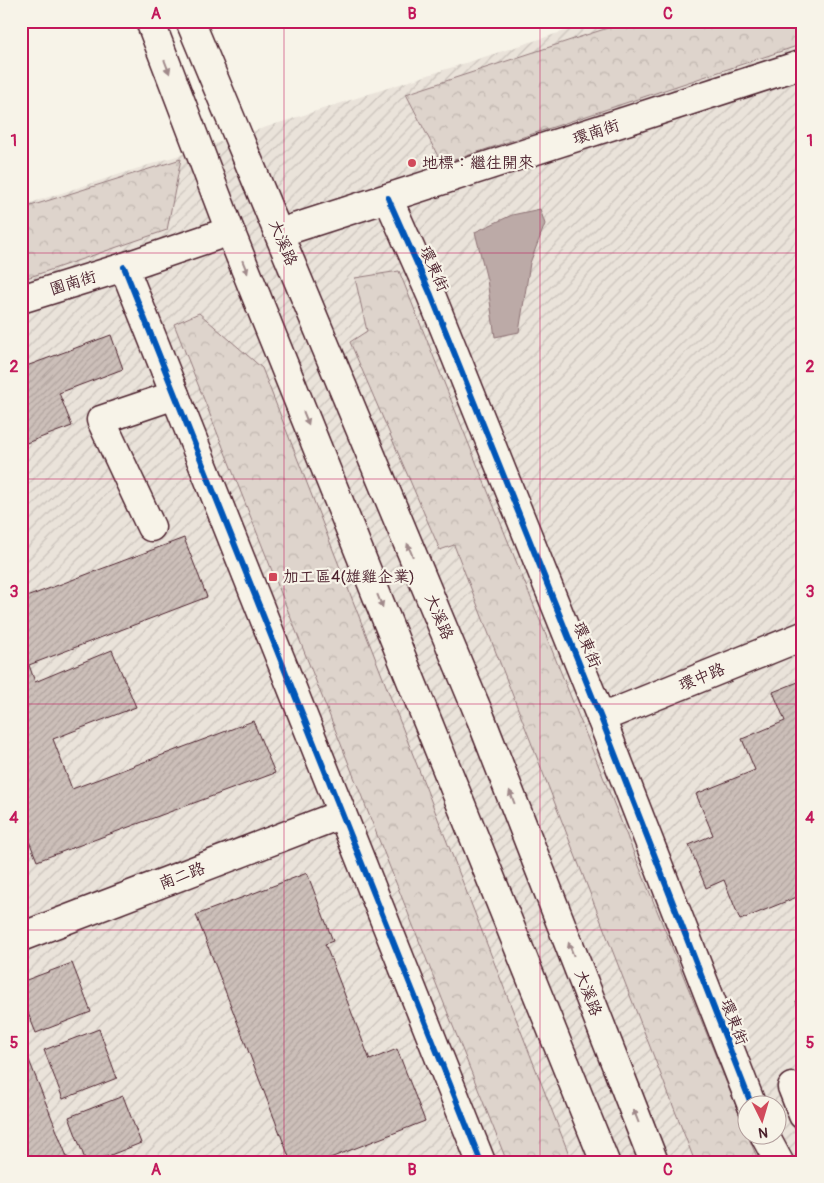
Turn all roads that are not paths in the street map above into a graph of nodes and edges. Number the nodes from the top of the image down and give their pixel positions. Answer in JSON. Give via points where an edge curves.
{"nodes":[{"id":1,"x":150,"y":21,"type":"edge"},
{"id":2,"x":190,"y":21,"type":"edge"},
{"id":3,"x":803,"y":64,"type":"edge"},
{"id":4,"x":388,"y":198,"type":"junction"},
{"id":5,"x":230,"y":231,"type":"junction"},
{"id":6,"x":279,"y":233,"type":"junction"},
{"id":7,"x":124,"y":267,"type":"junction"},
{"id":8,"x":21,"y":298,"type":"edge"},
{"id":9,"x":175,"y":395,"type":"junction"},
{"id":10,"x":152,"y":527,"type":"dead end"},
{"id":11,"x":803,"y":636,"type":"edge"},
{"id":12,"x":601,"y":718,"type":"junction"},
{"id":13,"x":342,"y":814,"type":"junction"},
{"id":14,"x":21,"y":937,"type":"edge"},
{"id":15,"x":792,"y":1087,"type":"dead end"},
{"id":16,"x":748,"y":1096,"type":"edge"},
{"id":17,"x":803,"y":1115,"type":"edge"},
{"id":18,"x":770,"y":1146,"type":"edge"},
{"id":19,"x":481,"y":1162,"type":"edge"},
{"id":20,"x":606,"y":1162,"type":"edge"},
{"id":21,"x":654,"y":1162,"type":"edge"},
{"id":22,"x":779,"y":1162,"type":"edge"}],
"edges":[{"from":1,"to":5,"type":"street","one_way":true},
{"from":2,"to":6,"type":"street","name":"大溪路"},
{"from":3,"to":4,"type":"street","name":"環南街"},
{"from":4,"to":6,"type":"street","name":"環南街"},
{"from":4,"to":12,"type":"street","name":"環東街","via":[[431,295]]},
{"from":5,"to":7,"type":"street","name":"園南街"},
{"from":5,"to":20,"type":"street","one_way":true},
{"from":21,"to":6,"type":"street","name":"大溪路","one_way":true,"via":[[481,719]]},
{"from":7,"to":8,"type":"street","name":"園南街"},
{"from":7,"to":9,"type":"street"},
{"from":9,"to":10,"type":"street","via":[[101,420]]},
{"from":9,"to":13,"type":"street"},
{"from":11,"to":12,"type":"street","name":"環中路"},
{"from":12,"to":16,"type":"street","name":"環東街"},
{"from":13,"to":14,"type":"street","name":"南二路"},
{"from":13,"to":19,"type":"street"},
{"from":15,"to":17,"type":"street"},
{"from":18,"to":22,"type":"street"}]}
